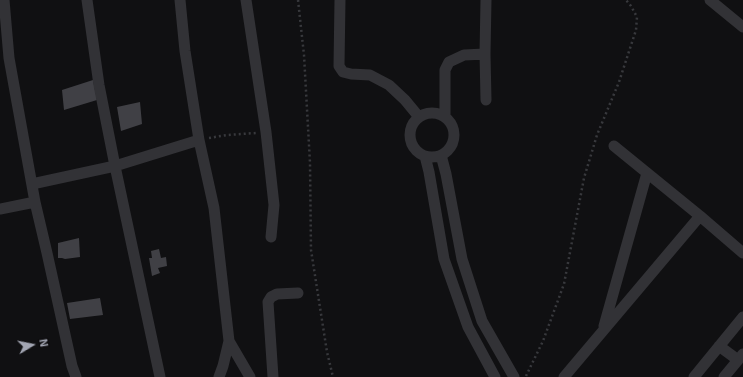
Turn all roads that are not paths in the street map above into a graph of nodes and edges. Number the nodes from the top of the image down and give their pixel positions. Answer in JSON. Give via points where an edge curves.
{"nodes":[{"id":1,"x":4,"y":0,"type":"edge"},
{"id":2,"x":87,"y":0,"type":"edge"},
{"id":3,"x":180,"y":0,"type":"edge"},
{"id":4,"x":246,"y":0,"type":"edge"},
{"id":5,"x":340,"y":0,"type":"edge"},
{"id":6,"x":486,"y":0,"type":"edge"},
{"id":7,"x":710,"y":0,"type":"edge"},
{"id":8,"x":743,"y":27,"type":"edge"},
{"id":9,"x":485,"y":54,"type":"junction"},
{"id":10,"x":486,"y":100,"type":"dead end"},
{"id":11,"x":420,"y":117,"type":"junction"},
{"id":12,"x":445,"y":117,"type":"junction"},
{"id":13,"x":199,"y":140,"type":"junction"},
{"id":14,"x":614,"y":146,"type":"dead end"},
{"id":15,"x":441,"y":155,"type":"junction"},
{"id":16,"x":425,"y":156,"type":"junction"},
{"id":17,"x":115,"y":166,"type":"junction"},
{"id":18,"x":647,"y":173,"type":"junction"},
{"id":19,"x":32,"y":184,"type":"junction"},
{"id":20,"x":35,"y":202,"type":"junction"},
{"id":21,"x":0,"y":209,"type":"edge"},
{"id":22,"x":700,"y":216,"type":"junction"},
{"id":23,"x":271,"y":237,"type":"dead end"},
{"id":24,"x":743,"y":253,"type":"edge"},
{"id":25,"x":298,"y":294,"type":"dead end"},
{"id":26,"x":743,"y":317,"type":"edge"},
{"id":27,"x":603,"y":331,"type":"junction"},
{"id":28,"x":229,"y":341,"type":"junction"},
{"id":29,"x":719,"y":346,"type":"junction"},
{"id":30,"x":740,"y":357,"type":"edge"},
{"id":31,"x":76,"y":377,"type":"edge"},
{"id":32,"x":160,"y":377,"type":"edge"},
{"id":33,"x":219,"y":377,"type":"edge"},
{"id":34,"x":250,"y":377,"type":"edge"},
{"id":35,"x":273,"y":377,"type":"edge"},
{"id":36,"x":495,"y":377,"type":"edge"},
{"id":37,"x":514,"y":377,"type":"edge"},
{"id":38,"x":564,"y":377,"type":"edge"},
{"id":39,"x":694,"y":377,"type":"edge"},
{"id":40,"x":724,"y":377,"type":"edge"}],
"edges":[{"from":1,"to":19,"type":"street","via":[[9,58]]},
{"from":2,"to":17,"type":"street","via":[[99,85]]},
{"from":3,"to":13,"type":"street"},
{"from":4,"to":23,"type":"street","via":[[274,205]]},
{"from":5,"to":11,"type":"street","via":[[339,66],[343,72],[370,75],[389,85]]},
{"from":6,"to":9,"type":"street"},
{"from":7,"to":8,"type":"street"},
{"from":9,"to":10,"type":"street"},
{"from":9,"to":12,"type":"street","via":[[464,55],[449,62],[445,70]]},
{"from":11,"to":12,"type":"street","via":[[434,113]]},
{"from":11,"to":16,"type":"street","via":[[413,125],[411,137],[415,148]]},
{"from":12,"to":15,"type":"street","via":[[453,126],[454,139],[448,150]]},
{"from":13,"to":17,"type":"street"},
{"from":13,"to":28,"type":"street","via":[[214,208]]},
{"from":14,"to":18,"type":"street"},
{"from":15,"to":16,"type":"street"},
{"from":15,"to":37,"type":"street","via":[[462,258],[482,321]]},
{"from":16,"to":36,"type":"street","via":[[444,259],[468,327]]},
{"from":17,"to":19,"type":"street"},
{"from":17,"to":32,"type":"street"},
{"from":18,"to":22,"type":"street"},
{"from":18,"to":27,"type":"street"},
{"from":19,"to":20,"type":"street"},
{"from":20,"to":21,"type":"street"},
{"from":20,"to":31,"type":"street"},
{"from":22,"to":24,"type":"street"},
{"from":22,"to":27,"type":"street"},
{"from":25,"to":35,"type":"street","via":[[277,294],[268,302]]},
{"from":26,"to":29,"type":"street"},
{"from":27,"to":38,"type":"street"},
{"from":28,"to":33,"type":"street"},
{"from":28,"to":34,"type":"street"},
{"from":29,"to":30,"type":"street"},
{"from":29,"to":39,"type":"street"},
{"from":30,"to":40,"type":"street"}]}
